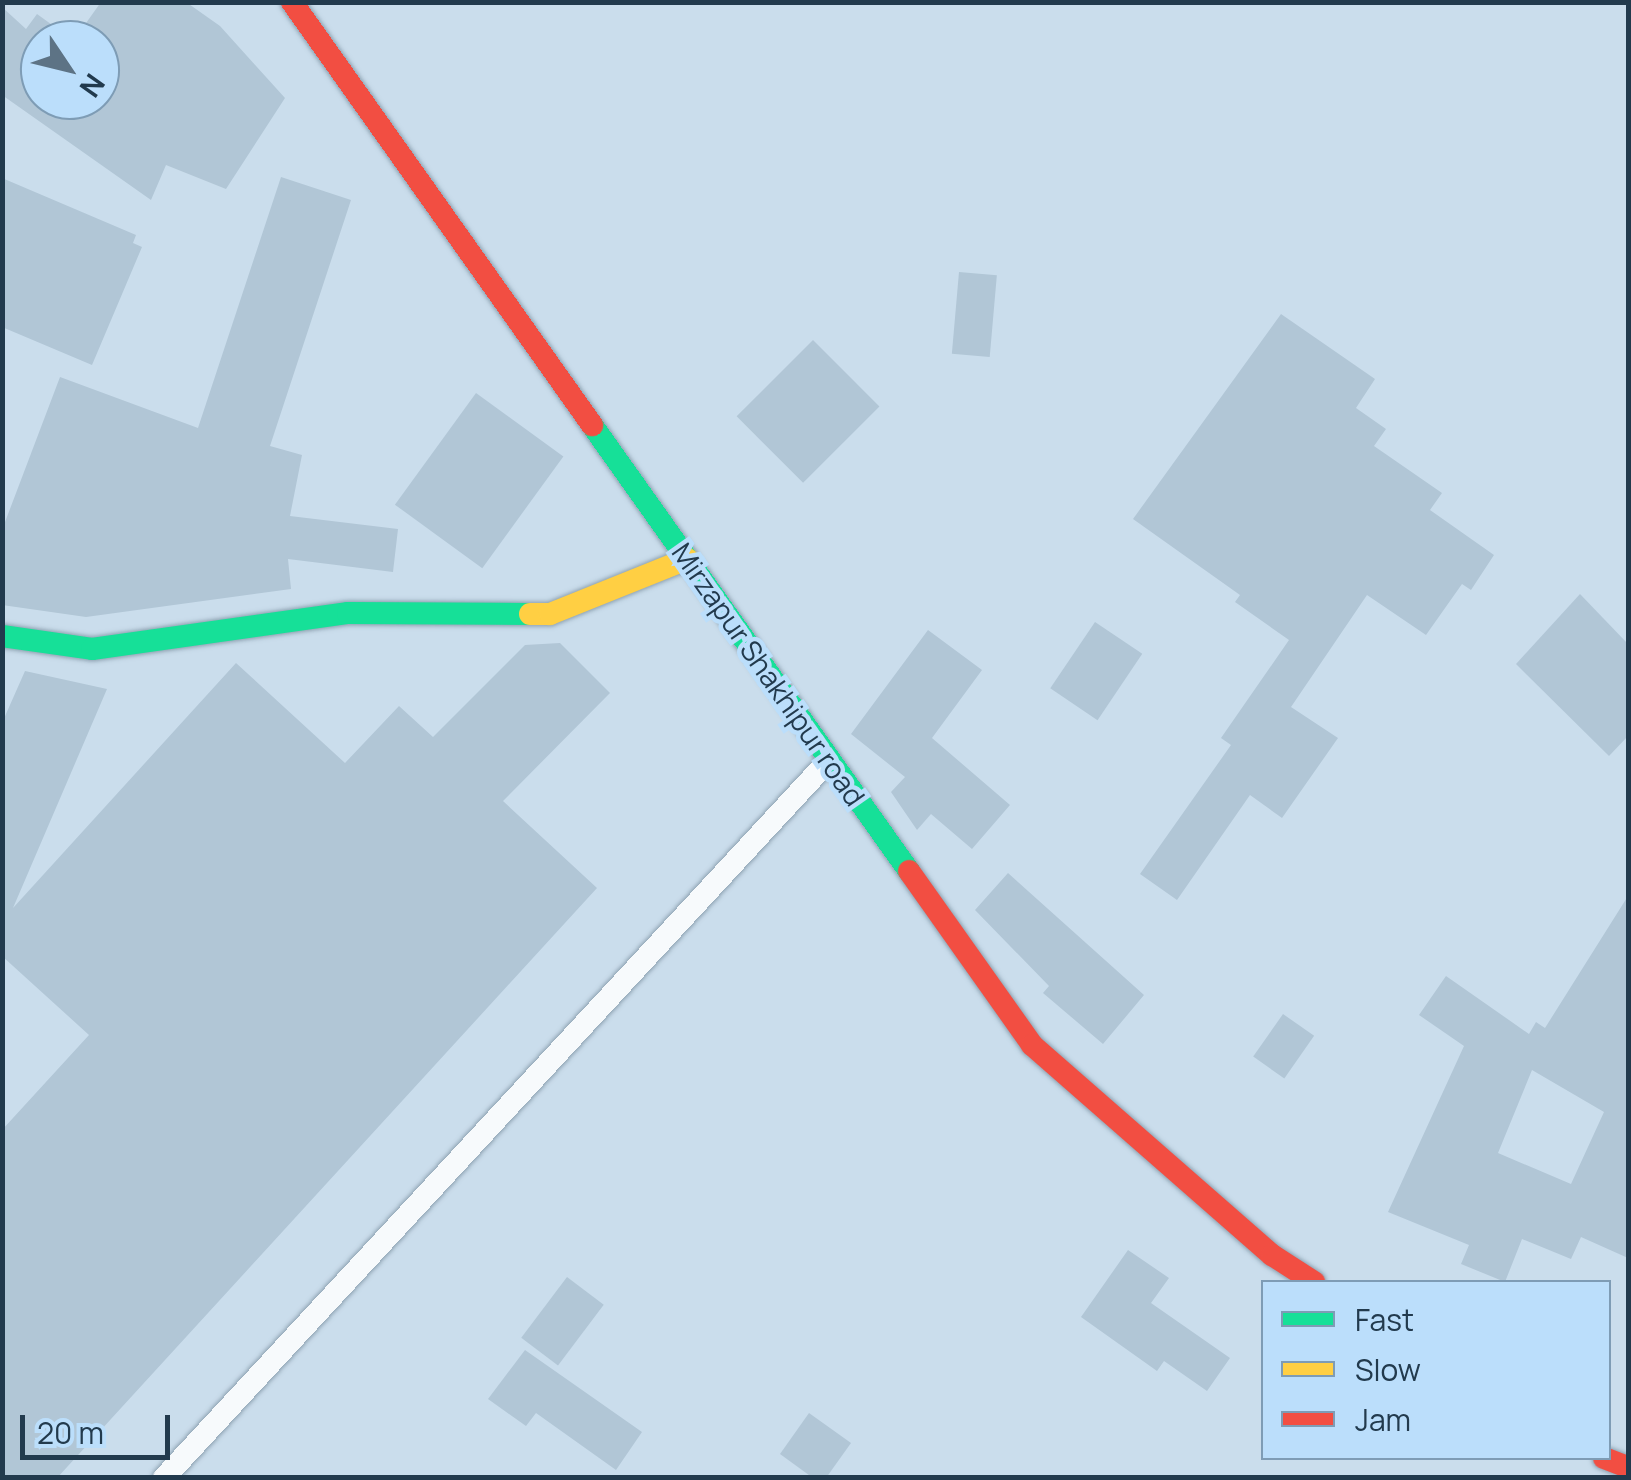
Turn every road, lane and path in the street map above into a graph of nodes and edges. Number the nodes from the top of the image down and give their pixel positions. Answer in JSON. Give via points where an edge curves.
{"nodes":[{"id":1,"x":292,"y":2,"type":"edge"},
{"id":2,"x":688,"y":559,"type":"junction"},
{"id":3,"x":2,"y":636,"type":"edge"},
{"id":4,"x":830,"y":760,"type":"junction"},
{"id":5,"x":1311,"y":1280,"type":"edge"},
{"id":6,"x":164,"y":1478,"type":"edge"}],
"edges":[{"from":1,"to":2,"type":"main road","name":"Mirzapur Shakhipur road"},
{"from":2,"to":3,"type":"main road","via":[[550,614],[348,613],[92,649]]},
{"from":2,"to":4,"type":"main road","name":"Mirzapur Shakhipur road"},
{"from":4,"to":5,"type":"main road","name":"Mirzapur Shakhipur road","via":[[1032,1045],[1272,1255]]},
{"from":4,"to":6,"type":"lane"}]}
